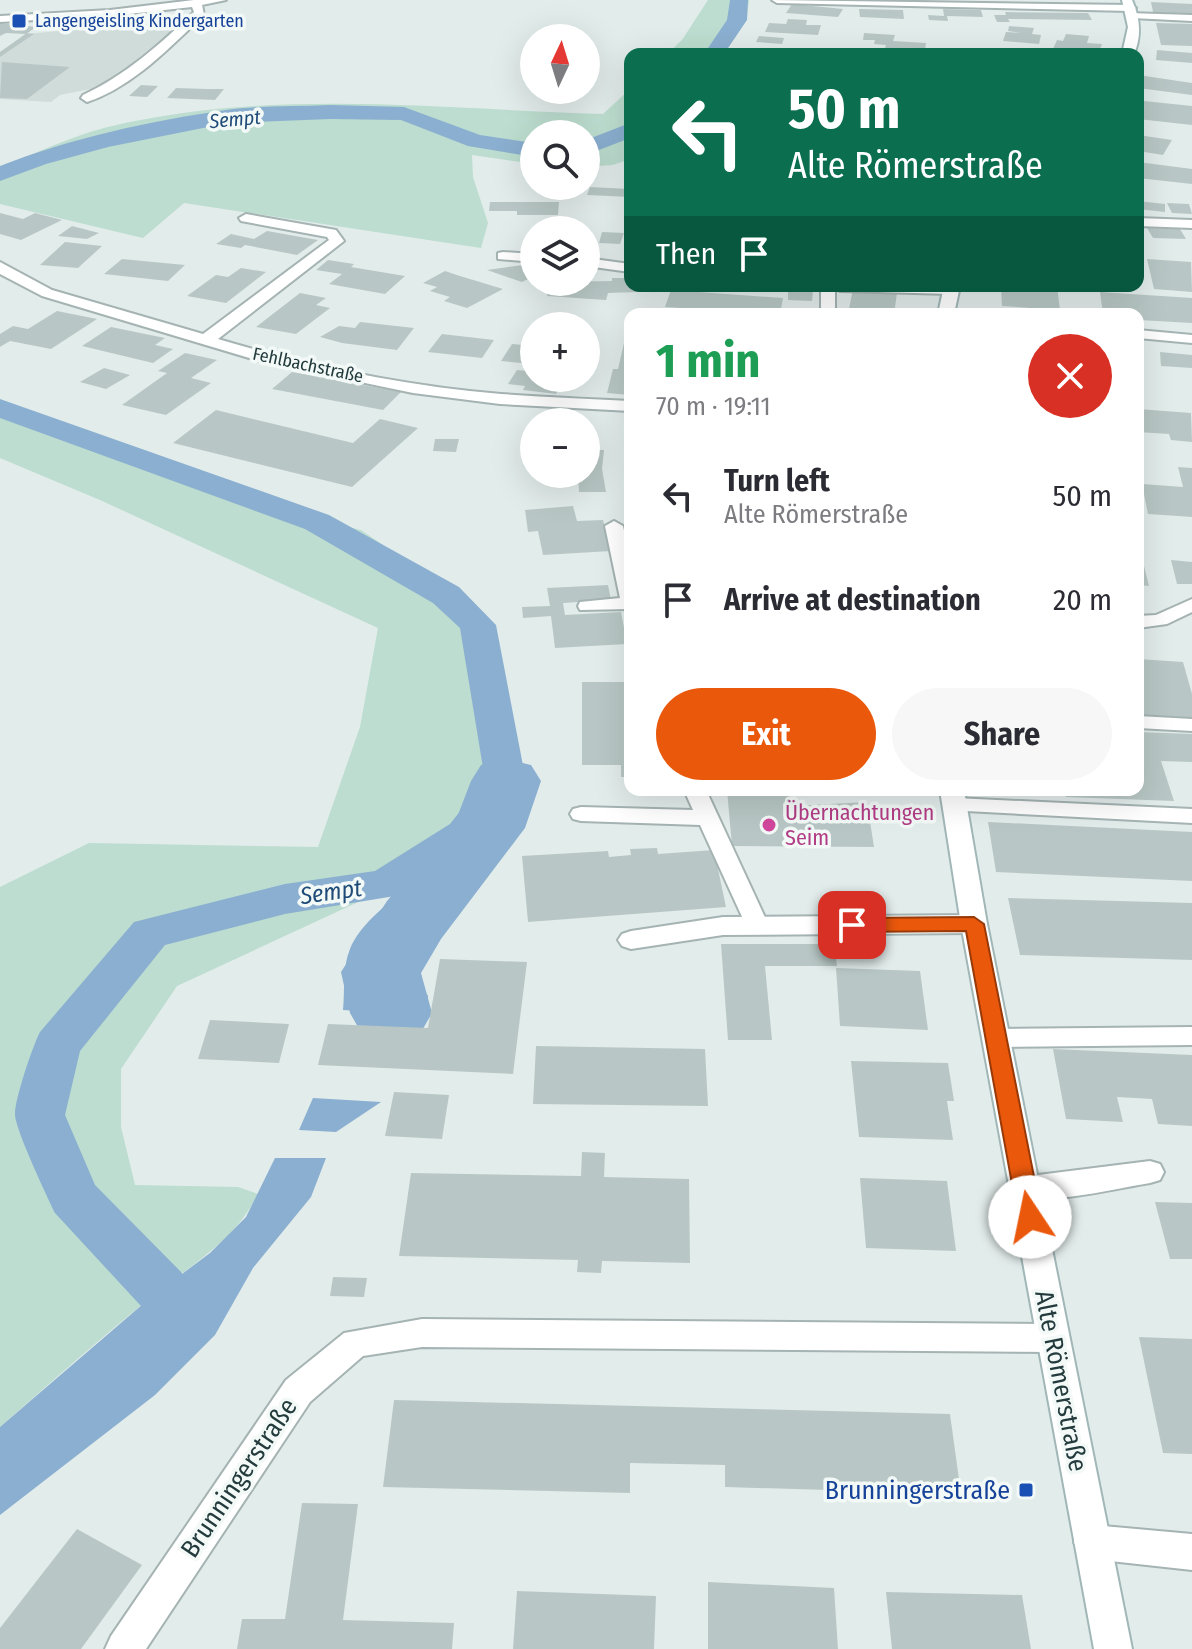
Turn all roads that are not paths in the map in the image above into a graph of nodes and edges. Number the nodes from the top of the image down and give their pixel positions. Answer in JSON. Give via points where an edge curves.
{"nodes":[{"id":1,"x":221,"y":0,"type":"edge"},
{"id":2,"x":777,"y":0,"type":"edge"},
{"id":3,"x":982,"y":3,"type":"edge"},
{"id":4,"x":196,"y":4,"type":"junction"},
{"id":5,"x":1130,"y":8,"type":"edge"},
{"id":6,"x":1192,"y":18,"type":"edge"},
{"id":7,"x":0,"y":19,"type":"edge"},
{"id":8,"x":1132,"y":48,"type":"edge"},
{"id":9,"x":87,"y":98,"type":"dead end"},
{"id":10,"x":246,"y":218,"type":"dead end"},
{"id":11,"x":1144,"y":222,"type":"edge"},
{"id":12,"x":1192,"y":224,"type":"edge"},
{"id":13,"x":503,"y":256,"type":"dead end"},
{"id":14,"x":520,"y":257,"type":"edge"},
{"id":15,"x":600,"y":264,"type":"edge"},
{"id":16,"x":0,"y":266,"type":"edge"},
{"id":17,"x":624,"y":267,"type":"edge"},
{"id":18,"x":1144,"y":335,"type":"edge"},
{"id":19,"x":1192,"y":339,"type":"edge"},
{"id":20,"x":206,"y":340,"type":"junction"},
{"id":21,"x":624,"y":406,"type":"edge"},
{"id":22,"x":614,"y":526,"type":"dead end"},
{"id":23,"x":624,"y":573,"type":"edge"},
{"id":24,"x":624,"y":602,"type":"edge"},
{"id":25,"x":1192,"y":605,"type":"edge"},
{"id":26,"x":587,"y":606,"type":"dead end"},
{"id":27,"x":1144,"y":621,"type":"edge"},
{"id":28,"x":1144,"y":722,"type":"edge"},
{"id":29,"x":1192,"y":725,"type":"edge"},
{"id":30,"x":698,"y":796,"type":"edge"},
{"id":31,"x":953,"y":798,"type":"edge"},
{"id":32,"x":581,"y":814,"type":"dead end"},
{"id":33,"x":1192,"y":816,"type":"edge"},
{"id":34,"x":708,"y":818,"type":"junction"},
{"id":35,"x":974,"y":924,"type":"junction"},
{"id":36,"x":757,"y":926,"type":"junction"},
{"id":37,"x":631,"y":940,"type":"dead end"},
{"id":38,"x":1192,"y":1036,"type":"edge"},
{"id":39,"x":996,"y":1038,"type":"junction"},
{"id":40,"x":1150,"y":1172,"type":"dead end"},
{"id":41,"x":1024,"y":1186,"type":"junction"},
{"id":42,"x":1053,"y":1338,"type":"junction"},
{"id":43,"x":1092,"y":1542,"type":"junction"},
{"id":44,"x":1192,"y":1552,"type":"edge"},
{"id":45,"x":124,"y":1649,"type":"edge"},
{"id":46,"x":1113,"y":1649,"type":"edge"}],
"edges":[{"from":1,"to":4,"type":"street"},
{"from":2,"to":3,"type":"street"},
{"from":3,"to":5,"type":"street"},
{"from":4,"to":7,"type":"street"},
{"from":4,"to":9,"type":"street","via":[[200,13],[174,37],[112,88]]},
{"from":5,"to":6,"type":"lane"},
{"from":5,"to":8,"type":"street"},
{"from":10,"to":20,"type":"street","via":[[337,238]]},
{"from":11,"to":12,"type":"street"},
{"from":13,"to":14,"type":"street"},
{"from":15,"to":17,"type":"street"},
{"from":16,"to":20,"type":"street","name":"Fehlbachstraße","via":[[47,293]]},
{"from":18,"to":19,"type":"lane"},
{"from":20,"to":21,"type":"street","name":"Fehlbachstraße","via":[[413,388]]},
{"from":22,"to":23,"type":"lane"},
{"from":24,"to":26,"type":"lane"},
{"from":25,"to":27,"type":"lane"},
{"from":28,"to":29,"type":"lane"},
{"from":30,"to":34,"type":"lane"},
{"from":31,"to":33,"type":"lane"},
{"from":31,"to":35,"type":"street","name":"Alte Römerstraße"},
{"from":32,"to":34,"type":"lane"},
{"from":34,"to":36,"type":"lane"},
{"from":35,"to":36,"type":"street"},
{"from":35,"to":39,"type":"street","name":"Alte Römerstraße"},
{"from":36,"to":37,"type":"street"},
{"from":38,"to":39,"type":"lane"},
{"from":39,"to":41,"type":"street","name":"Alte Römerstraße"},
{"from":40,"to":41,"type":"lane"},
{"from":41,"to":42,"type":"street","name":"Alte Römerstraße"},
{"from":42,"to":43,"type":"street","name":"Alte Römerstraße"},
{"from":42,"to":45,"type":"street","name":"Brunningerstraße","via":[[422,1333],[355,1343],[298,1391]]},
{"from":43,"to":44,"type":"street"},
{"from":43,"to":46,"type":"street","name":"Alte Römerstraße"}]}
